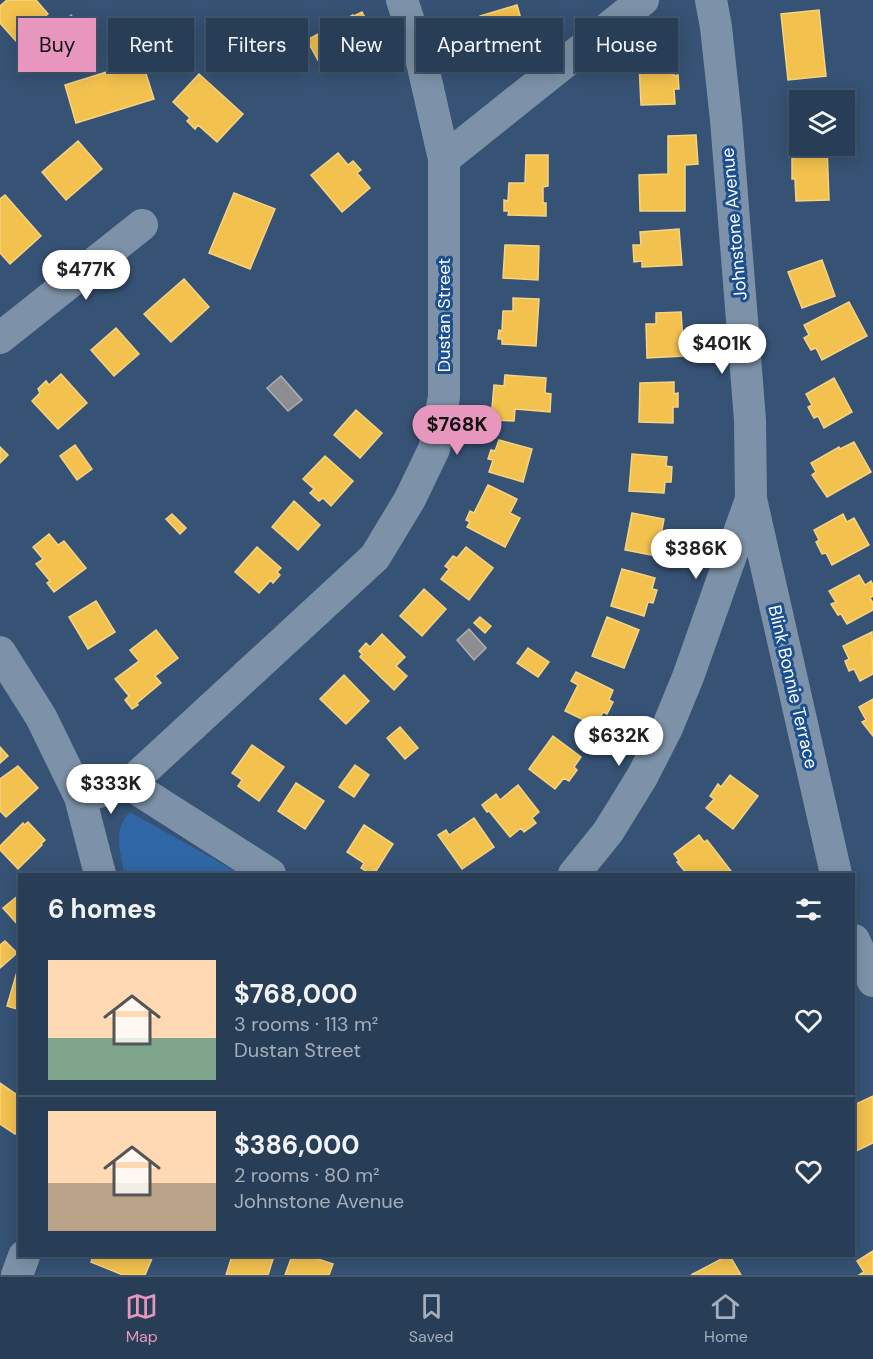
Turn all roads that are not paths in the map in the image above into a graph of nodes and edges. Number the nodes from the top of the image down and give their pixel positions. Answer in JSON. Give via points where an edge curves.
{"nodes":[{"id":1,"x":402,"y":0,"type":"edge"},
{"id":2,"x":643,"y":0,"type":"edge"},
{"id":3,"x":711,"y":0,"type":"edge"},
{"id":4,"x":444,"y":159,"type":"junction"},
{"id":5,"x":142,"y":225,"type":"dead end"},
{"id":6,"x":0,"y":338,"type":"edge"},
{"id":7,"x":751,"y":499,"type":"junction"},
{"id":8,"x":0,"y":652,"type":"edge"},
{"id":9,"x":129,"y":784,"type":"junction"},
{"id":10,"x":80,"y":797,"type":"junction"},
{"id":11,"x":100,"y":873,"type":"edge"},
{"id":12,"x":268,"y":873,"type":"edge"},
{"id":13,"x":575,"y":873,"type":"edge"},
{"id":14,"x":836,"y":873,"type":"edge"},
{"id":15,"x":855,"y":942,"type":"edge"},
{"id":16,"x":873,"y":981,"type":"edge"}],
"edges":[{"from":1,"to":4,"type":"street","name":"Dustan Street","via":[[421,58]]},
{"from":2,"to":4,"type":"street"},
{"from":3,"to":7,"type":"street","name":"Johnstone Avenue","via":[[726,120],[748,386]]},
{"from":4,"to":9,"type":"street","name":"Dustan Street","via":[[444,397],[434,449],[411,499],[375,557]]},
{"from":5,"to":6,"type":"street"},
{"from":7,"to":13,"type":"street","name":"Johnstone Avenue","via":[[667,728],[608,832]]},
{"from":7,"to":14,"type":"street","name":"Blink Bonnie Terrace"},
{"from":8,"to":10,"type":"street","via":[[41,717]]},
{"from":9,"to":10,"type":"street","name":"Dustan Street"},
{"from":9,"to":12,"type":"street"},
{"from":10,"to":11,"type":"street"},
{"from":15,"to":16,"type":"street"}]}
